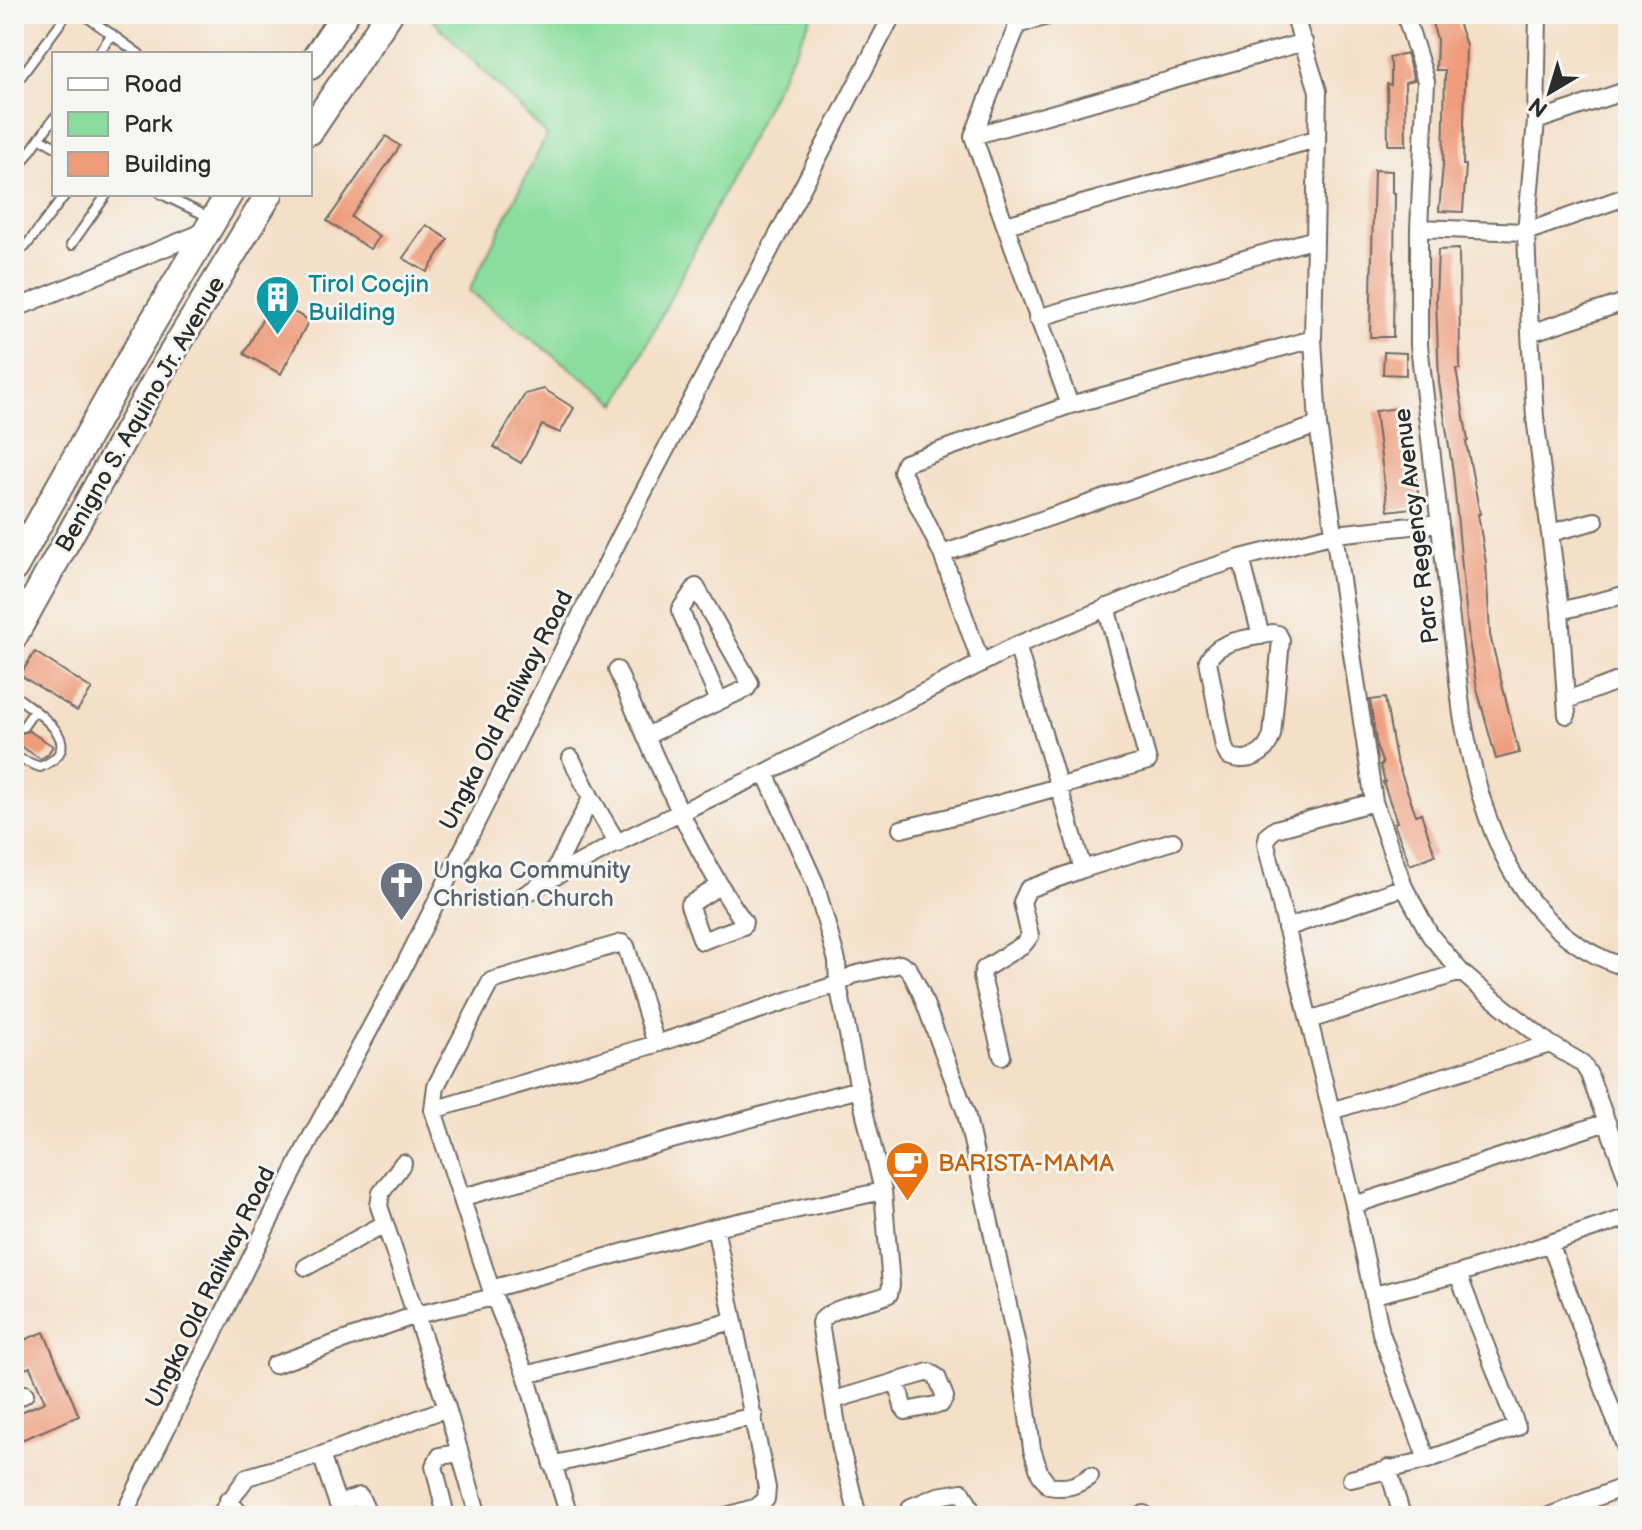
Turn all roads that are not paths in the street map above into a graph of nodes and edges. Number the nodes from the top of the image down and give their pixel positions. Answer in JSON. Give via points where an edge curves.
{"nodes":[{"id":1,"x":67,"y":14,"type":"edge"},
{"id":2,"x":83,"y":14,"type":"edge"},
{"id":3,"x":345,"y":14,"type":"edge"},
{"id":4,"x":389,"y":14,"type":"edge"},
{"id":5,"x":893,"y":14,"type":"edge"},
{"id":6,"x":1055,"y":14,"type":"edge"},
{"id":7,"x":1294,"y":14,"type":"edge"},
{"id":8,"x":1405,"y":14,"type":"edge"},
{"id":9,"x":1538,"y":14,"type":"edge"},
{"id":10,"x":1021,"y":19,"type":"edge"},
{"id":11,"x":112,"y":34,"type":"junction"},
{"id":12,"x":1304,"y":42,"type":"junction"},
{"id":13,"x":99,"y":52,"type":"edge"},
{"id":14,"x":136,"y":52,"type":"edge"},
{"id":15,"x":312,"y":63,"type":"edge"},
{"id":16,"x":14,"y":86,"type":"edge"},
{"id":17,"x":1628,"y":90,"type":"edge"},
{"id":18,"x":52,"y":121,"type":"edge"},
{"id":19,"x":1536,"y":121,"type":"junction"},
{"id":20,"x":312,"y":128,"type":"edge"},
{"id":21,"x":973,"y":136,"type":"junction"},
{"id":22,"x":40,"y":138,"type":"junction"},
{"id":23,"x":1316,"y":139,"type":"junction"},
{"id":24,"x":52,"y":145,"type":"edge"},
{"id":25,"x":14,"y":174,"type":"edge"},
{"id":26,"x":64,"y":196,"type":"edge"},
{"id":27,"x":106,"y":196,"type":"edge"},
{"id":28,"x":164,"y":196,"type":"edge"},
{"id":29,"x":228,"y":196,"type":"edge"},
{"id":30,"x":268,"y":196,"type":"edge"},
{"id":31,"x":1628,"y":196,"type":"edge"},
{"id":32,"x":211,"y":225,"type":"junction"},
{"id":33,"x":1006,"y":225,"type":"junction"},
{"id":34,"x":1419,"y":228,"type":"junction"},
{"id":35,"x":1526,"y":232,"type":"junction"},
{"id":36,"x":1315,"y":239,"type":"junction"},
{"id":37,"x":71,"y":245,"type":"dead end"},
{"id":38,"x":25,"y":247,"type":"dead end"},
{"id":39,"x":1628,"y":301,"type":"edge"},
{"id":40,"x":14,"y":309,"type":"edge"},
{"id":41,"x":1037,"y":318,"type":"junction"},
{"id":42,"x":1530,"y":333,"type":"junction"},
{"id":43,"x":1313,"y":339,"type":"junction"},
{"id":44,"x":129,"y":362,"type":"junction"},
{"id":45,"x":157,"y":378,"type":"junction"},
{"id":46,"x":1628,"y":386,"type":"edge"},
{"id":47,"x":1628,"y":396,"type":"edge"},
{"id":48,"x":1070,"y":405,"type":"junction"},
{"id":49,"x":1318,"y":425,"type":"junction"},
{"id":50,"x":1595,"y":521,"type":"dead end"},
{"id":51,"x":1440,"y":523,"type":"junction"},
{"id":52,"x":22,"y":533,"type":"edge"},
{"id":53,"x":1550,"y":533,"type":"junction"},
{"id":54,"x":1335,"y":534,"type":"junction"},
{"id":55,"x":942,"y":554,"type":"junction"},
{"id":56,"x":1241,"y":558,"type":"junction"},
{"id":57,"x":14,"y":568,"type":"edge"},
{"id":58,"x":1628,"y":594,"type":"edge"},
{"id":59,"x":1106,"y":607,"type":"junction"},
{"id":60,"x":1560,"y":611,"type":"junction"},
{"id":61,"x":14,"y":636,"type":"edge"},
{"id":62,"x":1261,"y":636,"type":"junction"},
{"id":63,"x":1017,"y":645,"type":"junction"},
{"id":64,"x":981,"y":663,"type":"junction"},
{"id":65,"x":617,"y":670,"type":"dead end"},
{"id":66,"x":1628,"y":677,"type":"edge"},
{"id":67,"x":14,"y":695,"type":"edge"},
{"id":68,"x":719,"y":701,"type":"junction"},
{"id":69,"x":34,"y":711,"type":"junction"},
{"id":70,"x":23,"y":727,"type":"dead end"},
{"id":71,"x":646,"y":736,"type":"junction"},
{"id":72,"x":14,"y":757,"type":"edge"},
{"id":73,"x":571,"y":758,"type":"dead end"},
{"id":74,"x":765,"y":773,"type":"junction"},
{"id":75,"x":1060,"y":786,"type":"junction"},
{"id":76,"x":591,"y":798,"type":"junction"},
{"id":77,"x":1374,"y":802,"type":"junction"},
{"id":78,"x":681,"y":812,"type":"junction"},
{"id":79,"x":901,"y":829,"type":"dead end"},
{"id":80,"x":1173,"y":841,"type":"dead end"},
{"id":81,"x":618,"y":844,"type":"junction"},
{"id":82,"x":1083,"y":869,"type":"junction"},
{"id":83,"x":551,"y":878,"type":"junction"},
{"id":84,"x":719,"y":886,"type":"dead end"},
{"id":85,"x":1404,"y":887,"type":"junction"},
{"id":86,"x":521,"y":897,"type":"dead end"},
{"id":87,"x":1286,"y":928,"type":"junction"},
{"id":88,"x":1628,"y":968,"type":"edge"},
{"id":89,"x":1461,"y":972,"type":"junction"},
{"id":90,"x":838,"y":984,"type":"junction"},
{"id":91,"x":1309,"y":1020,"type":"junction"},
{"id":92,"x":656,"y":1044,"type":"junction"},
{"id":93,"x":1550,"y":1044,"type":"junction"},
{"id":94,"x":1002,"y":1056,"type":"dead end"},
{"id":95,"x":859,"y":1089,"type":"junction"},
{"id":96,"x":433,"y":1110,"type":"junction"},
{"id":97,"x":1331,"y":1111,"type":"junction"},
{"id":98,"x":1607,"y":1122,"type":"junction"},
{"id":99,"x":403,"y":1163,"type":"dead end"},
{"id":100,"x":1628,"y":1180,"type":"edge"},
{"id":101,"x":883,"y":1191,"type":"junction"},
{"id":102,"x":463,"y":1197,"type":"junction"},
{"id":103,"x":1354,"y":1205,"type":"junction"},
{"id":104,"x":1628,"y":1217,"type":"edge"},
{"id":105,"x":384,"y":1224,"type":"junction"},
{"id":106,"x":715,"y":1227,"type":"junction"},
{"id":107,"x":1550,"y":1243,"type":"junction"},
{"id":108,"x":306,"y":1267,"type":"dead end"},
{"id":109,"x":1458,"y":1274,"type":"junction"},
{"id":110,"x":492,"y":1293,"type":"junction"},
{"id":111,"x":1374,"y":1295,"type":"junction"},
{"id":112,"x":416,"y":1315,"type":"junction"},
{"id":113,"x":733,"y":1321,"type":"junction"},
{"id":114,"x":274,"y":1365,"type":"dead end"},
{"id":115,"x":526,"y":1375,"type":"junction"},
{"id":116,"x":897,"y":1381,"type":"dead end"},
{"id":117,"x":834,"y":1400,"type":"junction"},
{"id":118,"x":447,"y":1408,"type":"junction"},
{"id":119,"x":754,"y":1416,"type":"junction"},
{"id":120,"x":459,"y":1453,"type":"junction"},
{"id":121,"x":1628,"y":1454,"type":"edge"},
{"id":122,"x":321,"y":1455,"type":"junction"},
{"id":123,"x":1427,"y":1460,"type":"junction"},
{"id":124,"x":552,"y":1465,"type":"junction"},
{"id":125,"x":1388,"y":1468,"type":"junction"},
{"id":126,"x":1090,"y":1476,"type":"dead end"},
{"id":127,"x":1351,"y":1479,"type":"dead end"},
{"id":128,"x":1628,"y":1485,"type":"edge"},
{"id":129,"x":228,"y":1500,"type":"junction"},
{"id":130,"x":340,"y":1510,"type":"edge"},
{"id":131,"x":123,"y":1516,"type":"edge"},
{"id":132,"x":219,"y":1516,"type":"edge"},
{"id":133,"x":242,"y":1516,"type":"edge"},
{"id":134,"x":369,"y":1516,"type":"edge"},
{"id":135,"x":446,"y":1516,"type":"edge"},
{"id":136,"x":478,"y":1516,"type":"edge"},
{"id":137,"x":569,"y":1516,"type":"edge"},
{"id":138,"x":726,"y":1516,"type":"edge"},
{"id":139,"x":858,"y":1516,"type":"edge"},
{"id":140,"x":908,"y":1516,"type":"edge"},
{"id":141,"x":964,"y":1516,"type":"edge"},
{"id":142,"x":1402,"y":1516,"type":"edge"},
{"id":143,"x":1549,"y":1516,"type":"edge"}],
"edges":[{"from":1,"to":16,"type":"lane"},
{"from":2,"to":11,"type":"lane"},
{"from":3,"to":15,"type":"main road"},
{"from":4,"to":20,"type":"main road"},
{"from":5,"to":131,"type":"street","name":"Ungka Old Railway Road","via":[[309,1141]]},
{"from":6,"to":10,"type":"street"},
{"from":7,"to":12,"type":"street"},
{"from":8,"to":34,"type":"street","name":"Parc Regency Avenue","via":[[1426,81]]},
{"from":9,"to":19,"type":"street"},
{"from":10,"to":21,"type":"street"},
{"from":11,"to":13,"type":"lane"},
{"from":11,"to":14,"type":"lane"},
{"from":12,"to":21,"type":"street"},
{"from":12,"to":23,"type":"street","via":[[1318,91]]},
{"from":17,"to":19,"type":"street"},
{"from":18,"to":22,"type":"lane"},
{"from":19,"to":35,"type":"street"},
{"from":21,"to":33,"type":"street"},
{"from":22,"to":24,"type":"lane"},
{"from":22,"to":25,"type":"lane"},
{"from":23,"to":33,"type":"street"},
{"from":23,"to":36,"type":"street"},
{"from":26,"to":38,"type":"lane"},
{"from":27,"to":37,"type":"lane"},
{"from":28,"to":32,"type":"lane"},
{"from":29,"to":32,"type":"main road","name":"Benigno S. Aquino Jr. Avenue"},
{"from":30,"to":45,"type":"main road","name":"Benigno S. Aquino Jr. Avenue"},
{"from":31,"to":35,"type":"street"},
{"from":32,"to":40,"type":"street"},
{"from":32,"to":44,"type":"main road","name":"Benigno S. Aquino Jr. Avenue"},
{"from":33,"to":41,"type":"street"},
{"from":34,"to":35,"type":"street"},
{"from":34,"to":51,"type":"street","name":"Parc Regency Avenue","via":[[1419,345]]},
{"from":35,"to":42,"type":"street"},
{"from":36,"to":41,"type":"street"},
{"from":36,"to":43,"type":"street"},
{"from":39,"to":42,"type":"street"},
{"from":41,"to":48,"type":"street"},
{"from":42,"to":53,"type":"street"},
{"from":43,"to":48,"type":"street"},
{"from":43,"to":49,"type":"street"},
{"from":44,"to":45,"type":"main road"},
{"from":44,"to":52,"type":"main road","name":"Benigno S. Aquino Jr. Avenue"},
{"from":45,"to":61,"type":"main road","name":"Benigno S. Aquino Jr. Avenue"},
{"from":46,"to":47,"type":"street"},
{"from":48,"to":55,"type":"street","via":[[905,463],[902,472]]},
{"from":49,"to":54,"type":"street"},
{"from":49,"to":55,"type":"street"},
{"from":50,"to":53,"type":"street"},
{"from":51,"to":54,"type":"street"},
{"from":51,"to":88,"type":"street","name":"Parc Regency Avenue","via":[[1464,727],[1500,851],[1523,891],[1556,927],[1595,956]]},
{"from":52,"to":57,"type":"main road","name":"Benigno S. Aquino Jr. Avenue"},
{"from":53,"to":60,"type":"street"},
{"from":54,"to":56,"type":"street"},
{"from":54,"to":77,"type":"street"},
{"from":55,"to":64,"type":"street"},
{"from":56,"to":59,"type":"street"},
{"from":56,"to":62,"type":"street"},
{"from":58,"to":60,"type":"street"},
{"from":59,"to":63,"type":"street"},
{"from":59,"to":75,"type":"street","via":[[1148,761]]},
{"from":60,"to":66,"type":"street","via":[[1567,707]]},
{"from":62,"to":62,"type":"street","via":[[1222,645],[1208,661],[1224,747],[1237,759],[1258,757],[1272,735],[1281,640],[1278,634]]},
{"from":63,"to":64,"type":"street"},
{"from":63,"to":75,"type":"street"},
{"from":64,"to":74,"type":"street"},
{"from":65,"to":71,"type":"street"},
{"from":67,"to":69,"type":"lane"},
{"from":68,"to":68,"type":"street","via":[[750,683],[694,587],[680,610]]},
{"from":68,"to":71,"type":"street"},
{"from":69,"to":70,"type":"lane"},
{"from":69,"to":72,"type":"lane","via":[[56,729],[62,746],[40,767]]},
{"from":71,"to":78,"type":"street"},
{"from":73,"to":76,"type":"street"},
{"from":74,"to":78,"type":"street"},
{"from":74,"to":90,"type":"street","via":[[815,883],[837,961]]},
{"from":75,"to":79,"type":"street"},
{"from":75,"to":82,"type":"street"},
{"from":76,"to":81,"type":"street"},
{"from":76,"to":83,"type":"street"},
{"from":77,"to":85,"type":"street"},
{"from":77,"to":87,"type":"street","via":[[1268,835]]},
{"from":78,"to":81,"type":"street"},
{"from":78,"to":84,"type":"street"},
{"from":80,"to":82,"type":"street"},
{"from":81,"to":83,"type":"street"},
{"from":82,"to":94,"type":"street","via":[[1028,889],[1022,902],[1030,936],[984,969]]},
{"from":83,"to":86,"type":"street"},
{"from":85,"to":87,"type":"street"},
{"from":85,"to":89,"type":"street","via":[[1430,935]]},
{"from":87,"to":91,"type":"street"},
{"from":89,"to":91,"type":"street"},
{"from":89,"to":93,"type":"street"},
{"from":90,"to":92,"type":"street"},
{"from":90,"to":95,"type":"street"},
{"from":90,"to":126,"type":"street","via":[[881,967],[900,964],[909,969],[966,1113],[1040,1474],[1049,1486],[1062,1488]]},
{"from":91,"to":97,"type":"street"},
{"from":92,"to":96,"type":"street"},
{"from":92,"to":96,"type":"street","via":[[622,943],[491,981],[436,1086]]},
{"from":93,"to":97,"type":"street"},
{"from":93,"to":98,"type":"street","via":[[1582,1063]]},
{"from":95,"to":101,"type":"street"},
{"from":95,"to":102,"type":"street"},
{"from":96,"to":102,"type":"street"},
{"from":97,"to":103,"type":"street"},
{"from":98,"to":100,"type":"street"},
{"from":98,"to":103,"type":"street"},
{"from":99,"to":105,"type":"street","via":[[379,1200]]},
{"from":101,"to":106,"type":"street"},
{"from":101,"to":117,"type":"street","via":[[889,1294],[831,1312],[820,1323]]},
{"from":102,"to":110,"type":"street"},
{"from":103,"to":111,"type":"street"},
{"from":104,"to":107,"type":"street"},
{"from":105,"to":108,"type":"street"},
{"from":105,"to":112,"type":"street"},
{"from":106,"to":110,"type":"street"},
{"from":106,"to":113,"type":"street"},
{"from":107,"to":109,"type":"street"},
{"from":107,"to":121,"type":"street"},
{"from":109,"to":111,"type":"street"},
{"from":109,"to":123,"type":"street","via":[[1517,1427]]},
{"from":110,"to":112,"type":"street"},
{"from":110,"to":115,"type":"street"},
{"from":111,"to":123,"type":"street","via":[[1381,1333]]},
{"from":112,"to":114,"type":"street"},
{"from":112,"to":118,"type":"street"},
{"from":113,"to":115,"type":"street"},
{"from":113,"to":119,"type":"street"},
{"from":115,"to":124,"type":"street"},
{"from":116,"to":117,"type":"street"},
{"from":117,"to":139,"type":"street"},
{"from":118,"to":120,"type":"street"},
{"from":118,"to":122,"type":"street"},
{"from":119,"to":124,"type":"street"},
{"from":119,"to":138,"type":"street","via":[[766,1499]]},
{"from":120,"to":135,"type":"street","via":[[440,1456],[434,1466]]},
{"from":120,"to":136,"type":"street"},
{"from":122,"to":129,"type":"street","via":[[247,1477]]},
{"from":122,"to":130,"type":"street"},
{"from":123,"to":125,"type":"street"},
{"from":124,"to":137,"type":"street"},
{"from":125,"to":127,"type":"street"},
{"from":125,"to":142,"type":"street"},
{"from":128,"to":143,"type":"street"},
{"from":129,"to":132,"type":"street"},
{"from":129,"to":133,"type":"street"},
{"from":130,"to":134,"type":"street","via":[[360,1496]]},
{"from":140,"to":141,"type":"street","via":[[920,1502],[962,1492],[969,1505]]}]}
